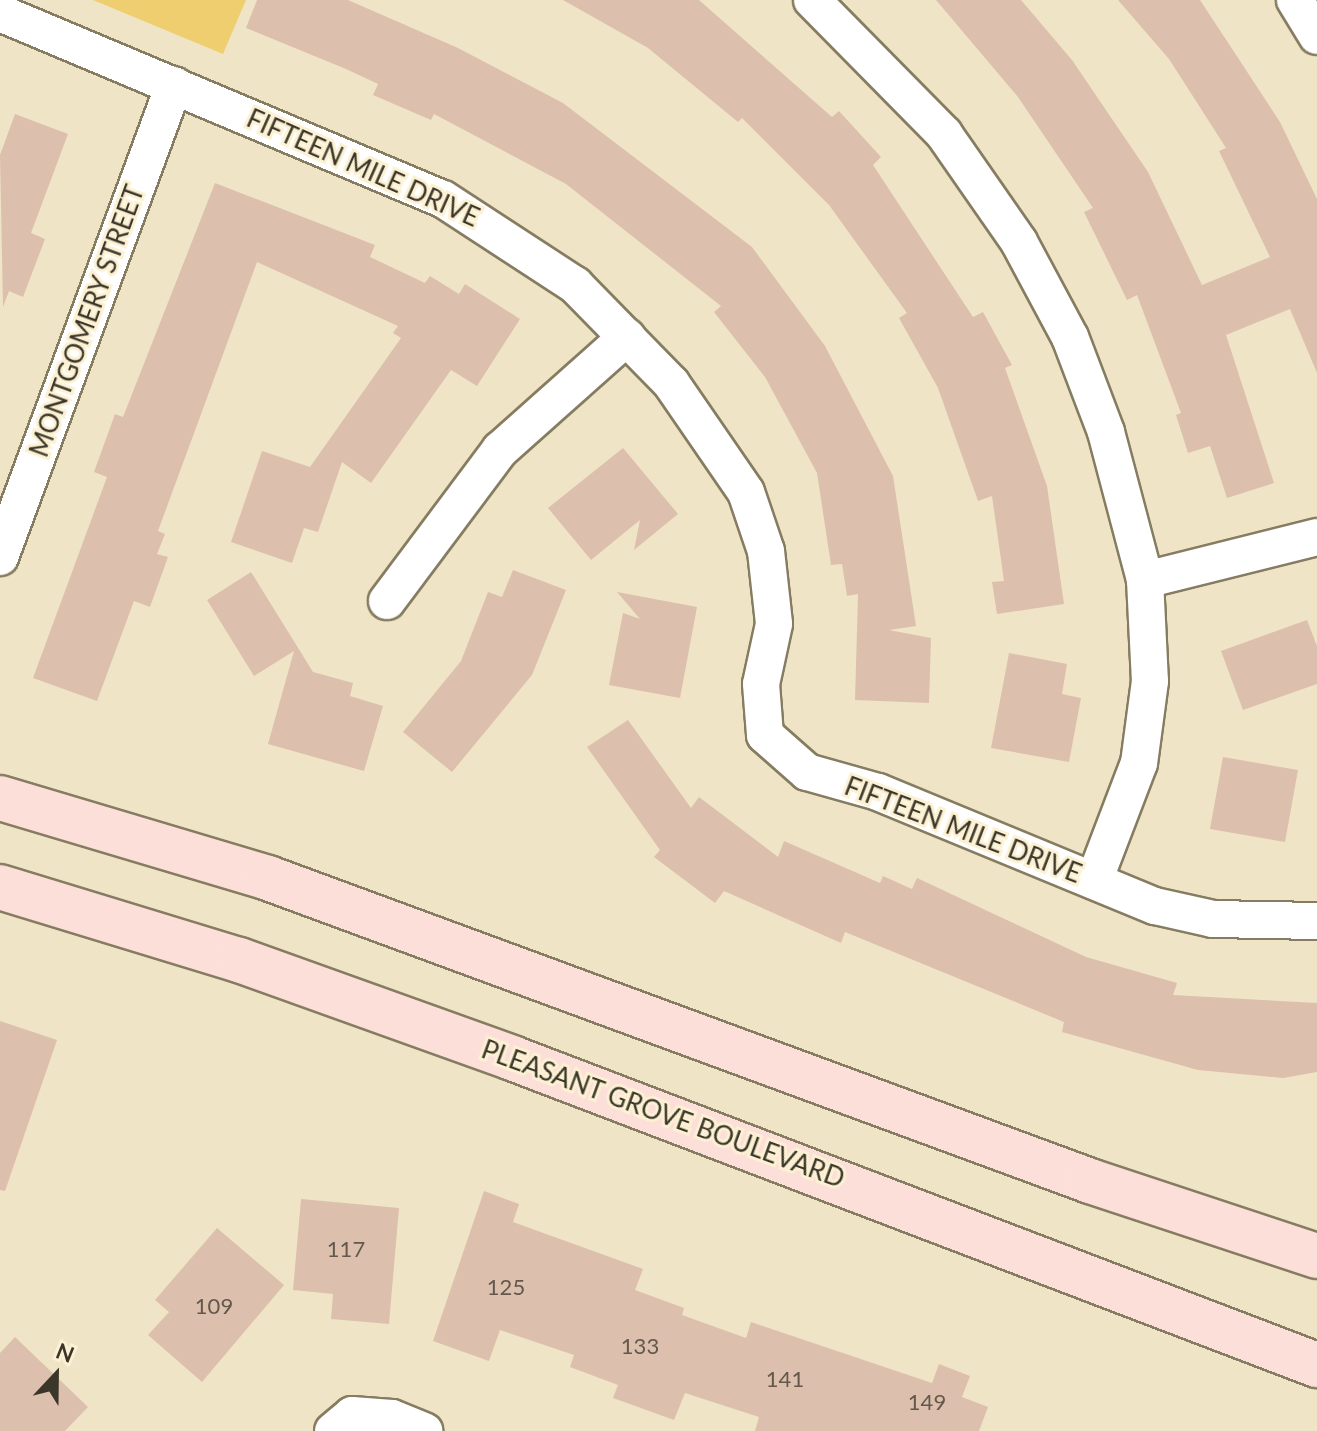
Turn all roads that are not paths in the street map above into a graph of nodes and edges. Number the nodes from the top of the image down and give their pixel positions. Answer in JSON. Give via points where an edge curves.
{"nodes":[{"id":1,"x":812,"y":0,"type":"edge"},
{"id":2,"x":1295,"y":0,"type":"edge"},
{"id":3,"x":0,"y":13,"type":"edge"},
{"id":4,"x":1317,"y":36,"type":"edge"},
{"id":5,"x":174,"y":85,"type":"junction"},
{"id":6,"x":627,"y":337,"type":"junction"},
{"id":7,"x":1317,"y":537,"type":"edge"},
{"id":8,"x":0,"y":557,"type":"edge"},
{"id":9,"x":1145,"y":580,"type":"junction"},
{"id":10,"x":387,"y":601,"type":"dead end"},
{"id":11,"x":0,"y":798,"type":"edge"},
{"id":12,"x":1094,"y":881,"type":"junction"},
{"id":13,"x":0,"y":887,"type":"edge"},
{"id":14,"x":1317,"y":921,"type":"edge"},
{"id":15,"x":1317,"y":1256,"type":"edge"},
{"id":16,"x":1317,"y":1365,"type":"edge"},
{"id":17,"x":333,"y":1431,"type":"edge"},
{"id":18,"x":425,"y":1431,"type":"edge"}],
"edges":[{"from":1,"to":9,"type":"street","via":[[944,134],[1019,242],[1070,337],[1106,432]]},
{"from":2,"to":4,"type":"street"},
{"from":3,"to":5,"type":"street","name":"FIFTEEN MILE DRIVE"},
{"from":5,"to":6,"type":"street","name":"FIFTEEN MILE DRIVE","via":[[443,199],[575,285]]},
{"from":5,"to":8,"type":"street","name":"MONTGOMERY STREET"},
{"from":6,"to":10,"type":"street","via":[[500,450]]},
{"from":6,"to":12,"type":"street","name":"FIFTEEN MILE DRIVE","via":[[713,436],[746,492],[766,551],[774,624],[761,684],[765,735],[807,772],[878,792]]},
{"from":7,"to":9,"type":"street"},
{"from":9,"to":12,"type":"street","via":[[1147,720],[1127,802]]},
{"from":11,"to":15,"type":"main road","via":[[268,878],[1090,1181]]},
{"from":12,"to":14,"type":"street","name":"FIFTEEN MILE DRIVE","via":[[1213,919]]},
{"from":13,"to":16,"type":"main road","name":"PLEASANT GROVE BOULEVARD","via":[[239,960],[469,1042]]},
{"from":17,"to":18,"type":"street","via":[[352,1415],[392,1418]]}]}
